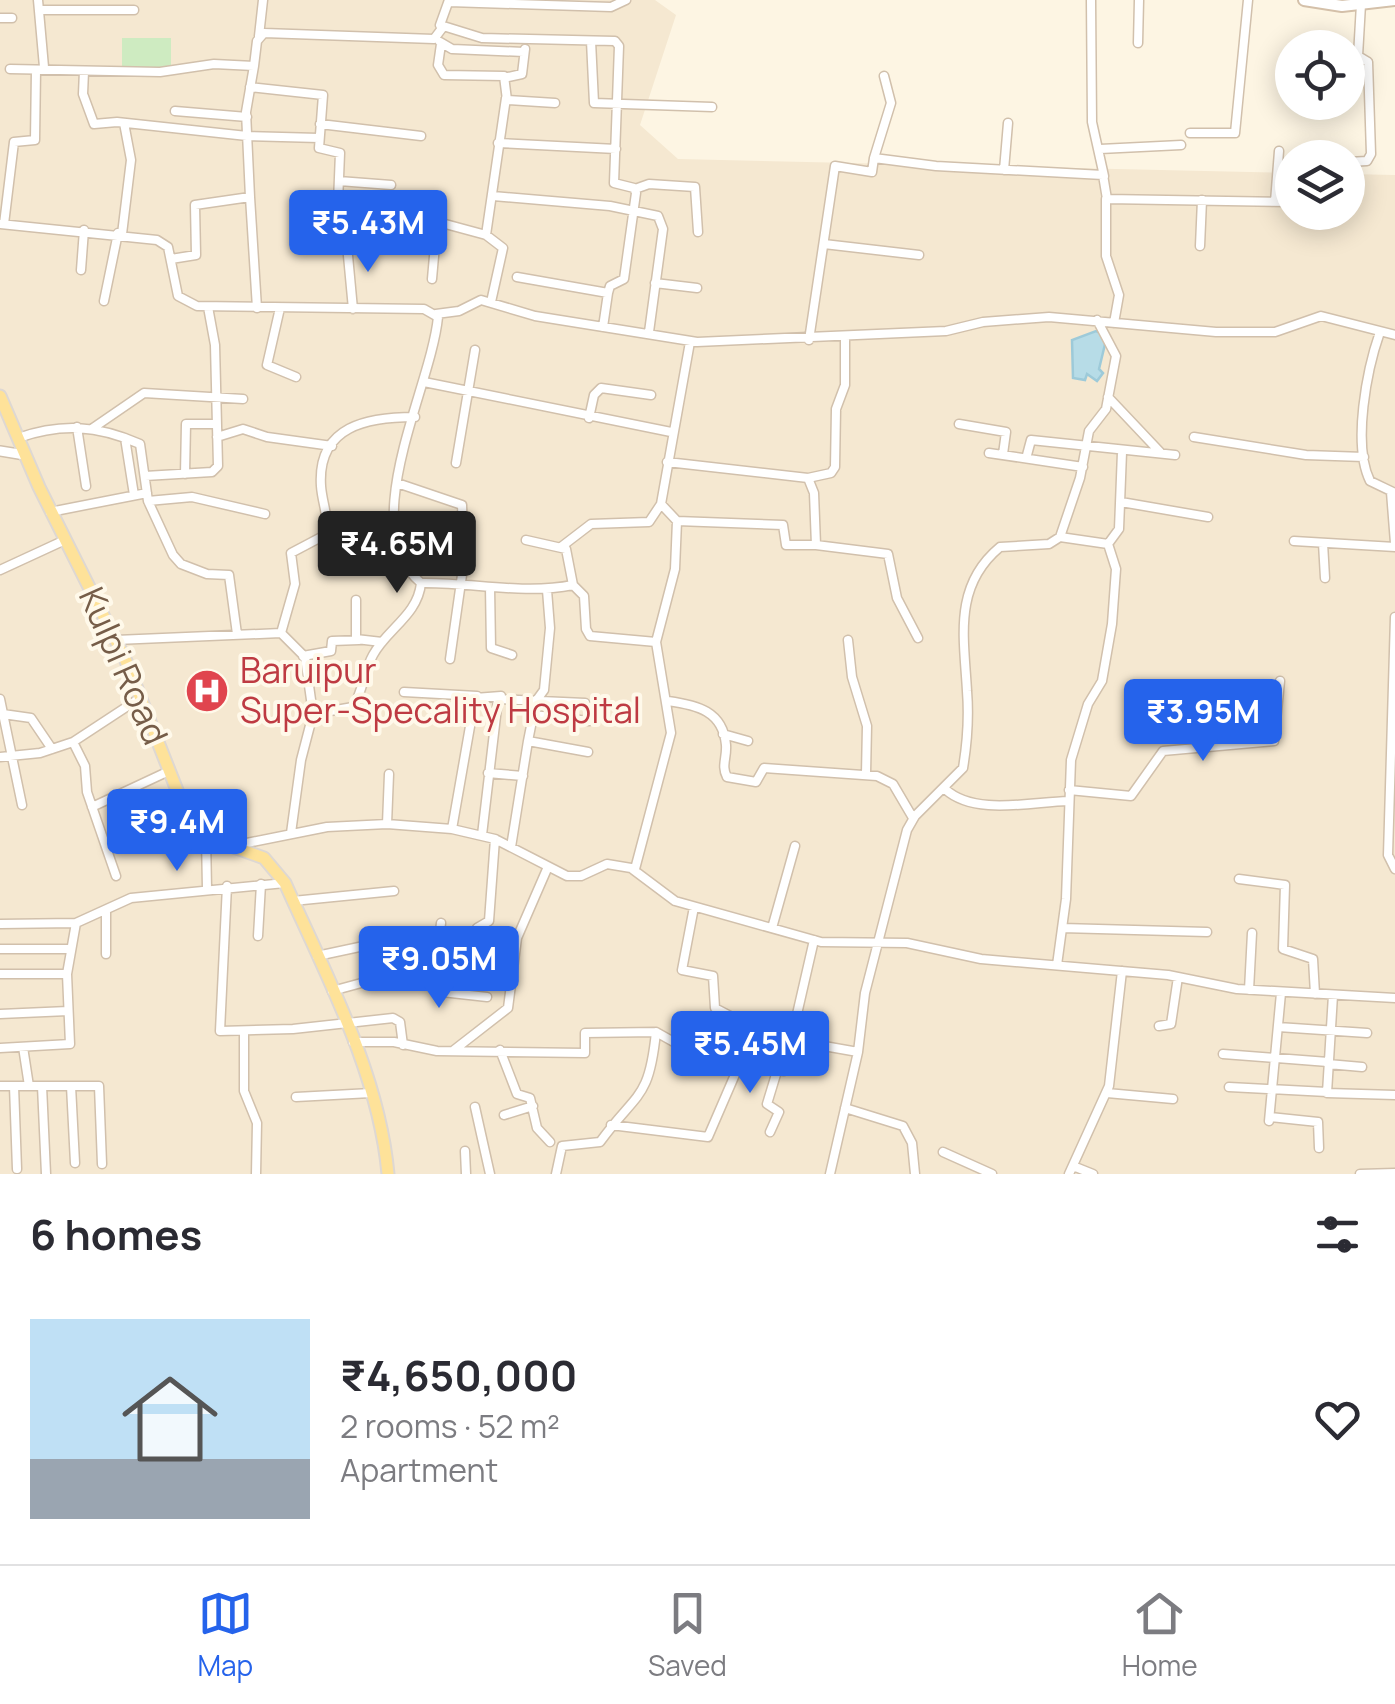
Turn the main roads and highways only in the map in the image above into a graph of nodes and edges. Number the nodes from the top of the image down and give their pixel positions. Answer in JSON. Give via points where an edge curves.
{"nodes":[{"id":1,"x":1304,"y":0,"type":"edge"},
{"id":2,"x":1395,"y":0,"type":"edge"},
{"id":3,"x":0,"y":396,"type":"edge"},
{"id":4,"x":388,"y":1174,"type":"edge"}],
"edges":[{"from":1,"to":2,"type":"main road"},
{"from":3,"to":4,"type":"main road","name":"Kulpi Road","via":[[116,640],[186,813],[206,837],[264,858],[286,883],[354,1042]]}]}
